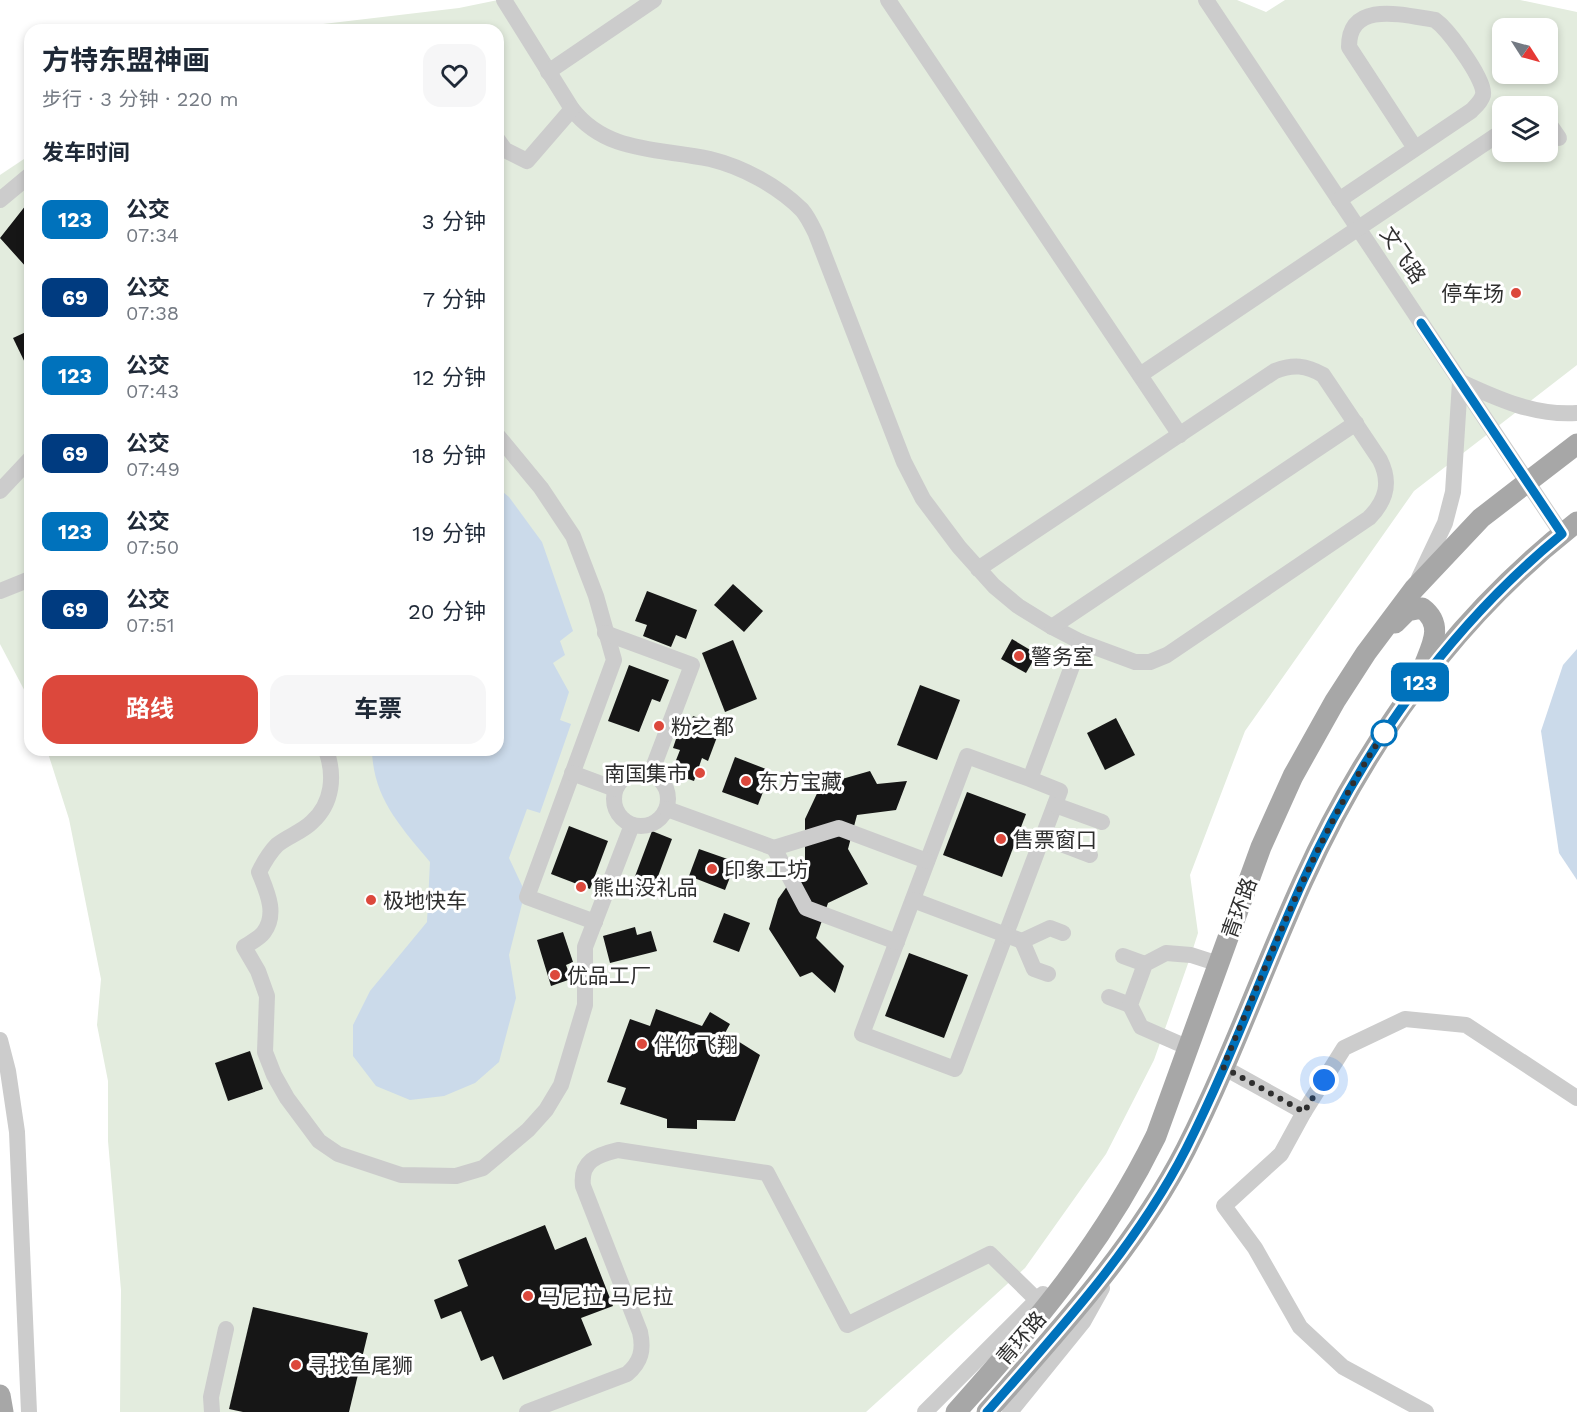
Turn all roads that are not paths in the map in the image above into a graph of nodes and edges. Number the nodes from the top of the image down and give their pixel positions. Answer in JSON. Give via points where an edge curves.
{"nodes":[{"id":1,"x":504,"y":0,"type":"edge"},
{"id":2,"x":654,"y":0,"type":"edge"},
{"id":3,"x":888,"y":0,"type":"edge"},
{"id":4,"x":1193,"y":0,"type":"edge"},
{"id":5,"x":1206,"y":0,"type":"edge"},
{"id":6,"x":1217,"y":0,"type":"edge"},
{"id":7,"x":1236,"y":45,"type":"junction"},
{"id":8,"x":548,"y":72,"type":"junction"},
{"id":9,"x":572,"y":109,"type":"junction"},
{"id":10,"x":1492,"y":138,"type":"edge"},
{"id":11,"x":1415,"y":148,"type":"junction"},
{"id":12,"x":504,"y":149,"type":"edge"},
{"id":13,"x":24,"y":181,"type":"edge"},
{"id":14,"x":0,"y":200,"type":"edge"},
{"id":15,"x":1339,"y":200,"type":"junction"},
{"id":16,"x":1358,"y":229,"type":"junction"},
{"id":17,"x":1140,"y":375,"type":"junction"},
{"id":18,"x":1460,"y":382,"type":"junction"},
{"id":19,"x":1577,"y":413,"type":"edge"},
{"id":20,"x":1356,"y":423,"type":"junction"},
{"id":21,"x":1180,"y":435,"type":"junction"},
{"id":22,"x":504,"y":443,"type":"edge"},
{"id":23,"x":1577,"y":444,"type":"edge"},
{"id":24,"x":24,"y":465,"type":"edge"},
{"id":25,"x":1527,"y":483,"type":"junction"},
{"id":26,"x":0,"y":491,"type":"edge"},
{"id":27,"x":1569,"y":528,"type":"edge"},
{"id":28,"x":978,"y":569,"type":"junction"},
{"id":29,"x":24,"y":581,"type":"edge"},
{"id":30,"x":1414,"y":589,"type":"junction"},
{"id":31,"x":0,"y":591,"type":"edge"},
{"id":32,"x":1052,"y":627,"type":"junction"},
{"id":33,"x":605,"y":633,"type":"junction"},
{"id":34,"x":1081,"y":642,"type":"junction"},
{"id":35,"x":1366,"y":653,"type":"junction"},
{"id":36,"x":1417,"y":686,"type":"junction"},
{"id":37,"x":328,"y":756,"type":"edge"},
{"id":38,"x":572,"y":773,"type":"junction"},
{"id":39,"x":651,"y":773,"type":"junction"},
{"id":40,"x":1030,"y":779,"type":"junction"},
{"id":41,"x":615,"y":789,"type":"junction"},
{"id":42,"x":1055,"y":805,"type":"junction"},
{"id":43,"x":667,"y":809,"type":"junction"},
{"id":44,"x":1102,"y":822,"type":"dead end"},
{"id":45,"x":632,"y":825,"type":"junction"},
{"id":46,"x":1043,"y":837,"type":"junction"},
{"id":47,"x":774,"y":848,"type":"junction"},
{"id":48,"x":1090,"y":855,"type":"dead end"},
{"id":49,"x":927,"y":861,"type":"junction"},
{"id":50,"x":913,"y":900,"type":"junction"},
{"id":51,"x":595,"y":922,"type":"junction"},
{"id":52,"x":1063,"y":933,"type":"dead end"},
{"id":53,"x":1006,"y":934,"type":"junction"},
{"id":54,"x":1022,"y":941,"type":"junction"},
{"id":55,"x":897,"y":942,"type":"junction"},
{"id":56,"x":1124,"y":956,"type":"dead end"},
{"id":57,"x":1144,"y":963,"type":"junction"},
{"id":58,"x":1219,"y":964,"type":"junction"},
{"id":59,"x":1048,"y":974,"type":"dead end"},
{"id":60,"x":1109,"y":997,"type":"dead end"},
{"id":61,"x":1130,"y":1005,"type":"junction"},
{"id":62,"x":0,"y":1040,"type":"edge"},
{"id":63,"x":1189,"y":1048,"type":"junction"},
{"id":64,"x":1223,"y":1067,"type":"junction"},
{"id":65,"x":1577,"y":1098,"type":"edge"},
{"id":66,"x":1304,"y":1112,"type":"junction"},
{"id":67,"x":1128,"y":1243,"type":"junction"},
{"id":68,"x":1074,"y":1273,"type":"junction"},
{"id":69,"x":1036,"y":1299,"type":"junction"},
{"id":70,"x":226,"y":1329,"type":"dead end"},
{"id":71,"x":0,"y":1395,"type":"edge"},
{"id":72,"x":3,"y":1412,"type":"edge"},
{"id":73,"x":29,"y":1412,"type":"edge"},
{"id":74,"x":212,"y":1412,"type":"edge"},
{"id":75,"x":527,"y":1412,"type":"edge"},
{"id":76,"x":925,"y":1412,"type":"edge"},
{"id":77,"x":956,"y":1412,"type":"edge"},
{"id":78,"x":987,"y":1412,"type":"edge"},
{"id":79,"x":1010,"y":1412,"type":"edge"},
{"id":80,"x":1426,"y":1412,"type":"edge"}],
"edges":[{"from":1,"to":8,"type":"street"},
{"from":2,"to":8,"type":"street"},
{"from":3,"to":17,"type":"street"},
{"from":4,"to":7,"type":"street"},
{"from":5,"to":7,"type":"street","name":"文飞路"},
{"from":6,"to":7,"type":"street"},
{"from":7,"to":15,"type":"street","name":"文飞路"},
{"from":8,"to":9,"type":"street"},
{"from":9,"to":12,"type":"street","via":[[527,161]]},
{"from":9,"to":28,"type":"street","via":[[580,120],[603,136],[626,146],[711,160],[742,170],[774,188],[804,212],[820,243],[904,462],[941,526]]},
{"from":10,"to":16,"type":"street"},
{"from":11,"to":11,"type":"street","via":[[1479,103],[1483,94],[1481,81],[1447,30],[1435,20],[1372,12],[1353,26],[1349,47]]},
{"from":11,"to":15,"type":"street"},
{"from":13,"to":14,"type":"street"},
{"from":15,"to":16,"type":"street","name":"文飞路"},
{"from":16,"to":17,"type":"street"},
{"from":16,"to":18,"type":"street","name":"文飞路"},
{"from":17,"to":21,"type":"street"},
{"from":18,"to":19,"type":"street","via":[[1503,401],[1539,411]]},
{"from":18,"to":25,"type":"street","name":"文飞路"},
{"from":18,"to":30,"type":"street","via":[[1453,492],[1446,523]]},
{"from":20,"to":21,"type":"street","via":[[1323,375],[1312,369],[1287,366]]},
{"from":20,"to":32,"type":"street"},
{"from":20,"to":34,"type":"street","via":[[1386,471],[1385,497],[1369,518],[1167,655],[1150,662],[1134,662]]},
{"from":21,"to":28,"type":"street"},
{"from":22,"to":33,"type":"street","via":[[573,536],[596,596]]},
{"from":23,"to":25,"type":"main road","name":"青环路"},
{"from":24,"to":26,"type":"street"},
{"from":25,"to":27,"type":"street","name":"文飞路"},
{"from":25,"to":30,"type":"main road","name":"青环路","via":[[1481,518]]},
{"from":27,"to":36,"type":"main road","name":"青环路","via":[[1464,626]]},
{"from":28,"to":32,"type":"street","via":[[1018,606]]},
{"from":29,"to":31,"type":"street"},
{"from":30,"to":35,"type":"main road","name":"青环路"},
{"from":32,"to":34,"type":"street"},
{"from":33,"to":38,"type":"street","via":[[614,660]]},
{"from":33,"to":39,"type":"street","via":[[692,665]]},
{"from":34,"to":40,"type":"street"},
{"from":35,"to":36,"type":"main road","via":[[1407,611],[1422,608],[1432,615],[1436,629]]},
{"from":35,"to":58,"type":"main road","name":"青环路","via":[[1293,777],[1261,847]]},
{"from":36,"to":64,"type":"main road","name":"青环路","via":[[1377,744],[1333,821]]},
{"from":37,"to":51,"type":"street","via":[[331,791],[326,807],[312,823],[278,844],[266,858],[259,872],[270,903],[270,919],[264,933],[244,947],[267,996],[265,1052],[273,1075],[326,1148],[401,1175],[433,1176],[456,1176],[483,1168],[505,1151],[546,1110],[561,1085],[585,1005],[585,947]]},
{"from":38,"to":41,"type":"street"},
{"from":38,"to":51,"type":"street","via":[[527,897]]},
{"from":39,"to":41,"type":"street","via":[[637,772],[624,778]]},
{"from":39,"to":43,"type":"street","via":[[663,782],[669,795]]},
{"from":40,"to":42,"type":"street","via":[[1060,790]]},
{"from":40,"to":49,"type":"street","via":[[967,756]]},
{"from":41,"to":45,"type":"street","via":[[614,804],[620,817]]},
{"from":42,"to":44,"type":"street"},
{"from":42,"to":46,"type":"street"},
{"from":43,"to":45,"type":"street","via":[[659,820],[646,826]]},
{"from":43,"to":47,"type":"street"},
{"from":45,"to":51,"type":"street"},
{"from":46,"to":48,"type":"street"},
{"from":46,"to":53,"type":"street"},
{"from":47,"to":49,"type":"street","via":[[839,828]]},
{"from":47,"to":55,"type":"street","via":[[806,908]]},
{"from":49,"to":50,"type":"street"},
{"from":50,"to":53,"type":"street"},
{"from":50,"to":55,"type":"street"},
{"from":52,"to":54,"type":"street","via":[[1050,928]]},
{"from":53,"to":54,"type":"street"},
{"from":53,"to":55,"type":"street","via":[[955,1069],[862,1034]]},
{"from":54,"to":59,"type":"street","via":[[1034,969]]},
{"from":56,"to":57,"type":"street"},
{"from":57,"to":58,"type":"street","via":[[1166,953],[1191,955]]},
{"from":57,"to":61,"type":"street"},
{"from":58,"to":63,"type":"main road","name":"青环路"},
{"from":60,"to":61,"type":"street"},
{"from":61,"to":63,"type":"street","via":[[1141,1027]]},
{"from":62,"to":73,"type":"street","via":[[17,1132]]},
{"from":63,"to":68,"type":"main road","name":"青环路","via":[[1137,1175]]},
{"from":64,"to":66,"type":"street"},
{"from":64,"to":67,"type":"main road","name":"青环路","via":[[1185,1150]]},
{"from":65,"to":66,"type":"street","via":[[1466,1025],[1405,1019],[1344,1048]]},
{"from":66,"to":80,"type":"street","via":[[1281,1154],[1224,1206],[1255,1248],[1300,1327],[1343,1367]]},
{"from":67,"to":78,"type":"main road","name":"青环路"},
{"from":67,"to":79,"type":"street","via":[[1083,1322]]},
{"from":68,"to":69,"type":"street"},
{"from":68,"to":77,"type":"main road","name":"青环路","via":[[1028,1332]]},
{"from":69,"to":75,"type":"street","via":[[990,1254],[847,1325],[767,1173],[618,1150],[596,1157],[582,1175],[640,1332],[640,1357],[627,1374]]},
{"from":69,"to":76,"type":"street"},
{"from":70,"to":74,"type":"street","via":[[211,1397]]},
{"from":71,"to":72,"type":"main road"}]}
